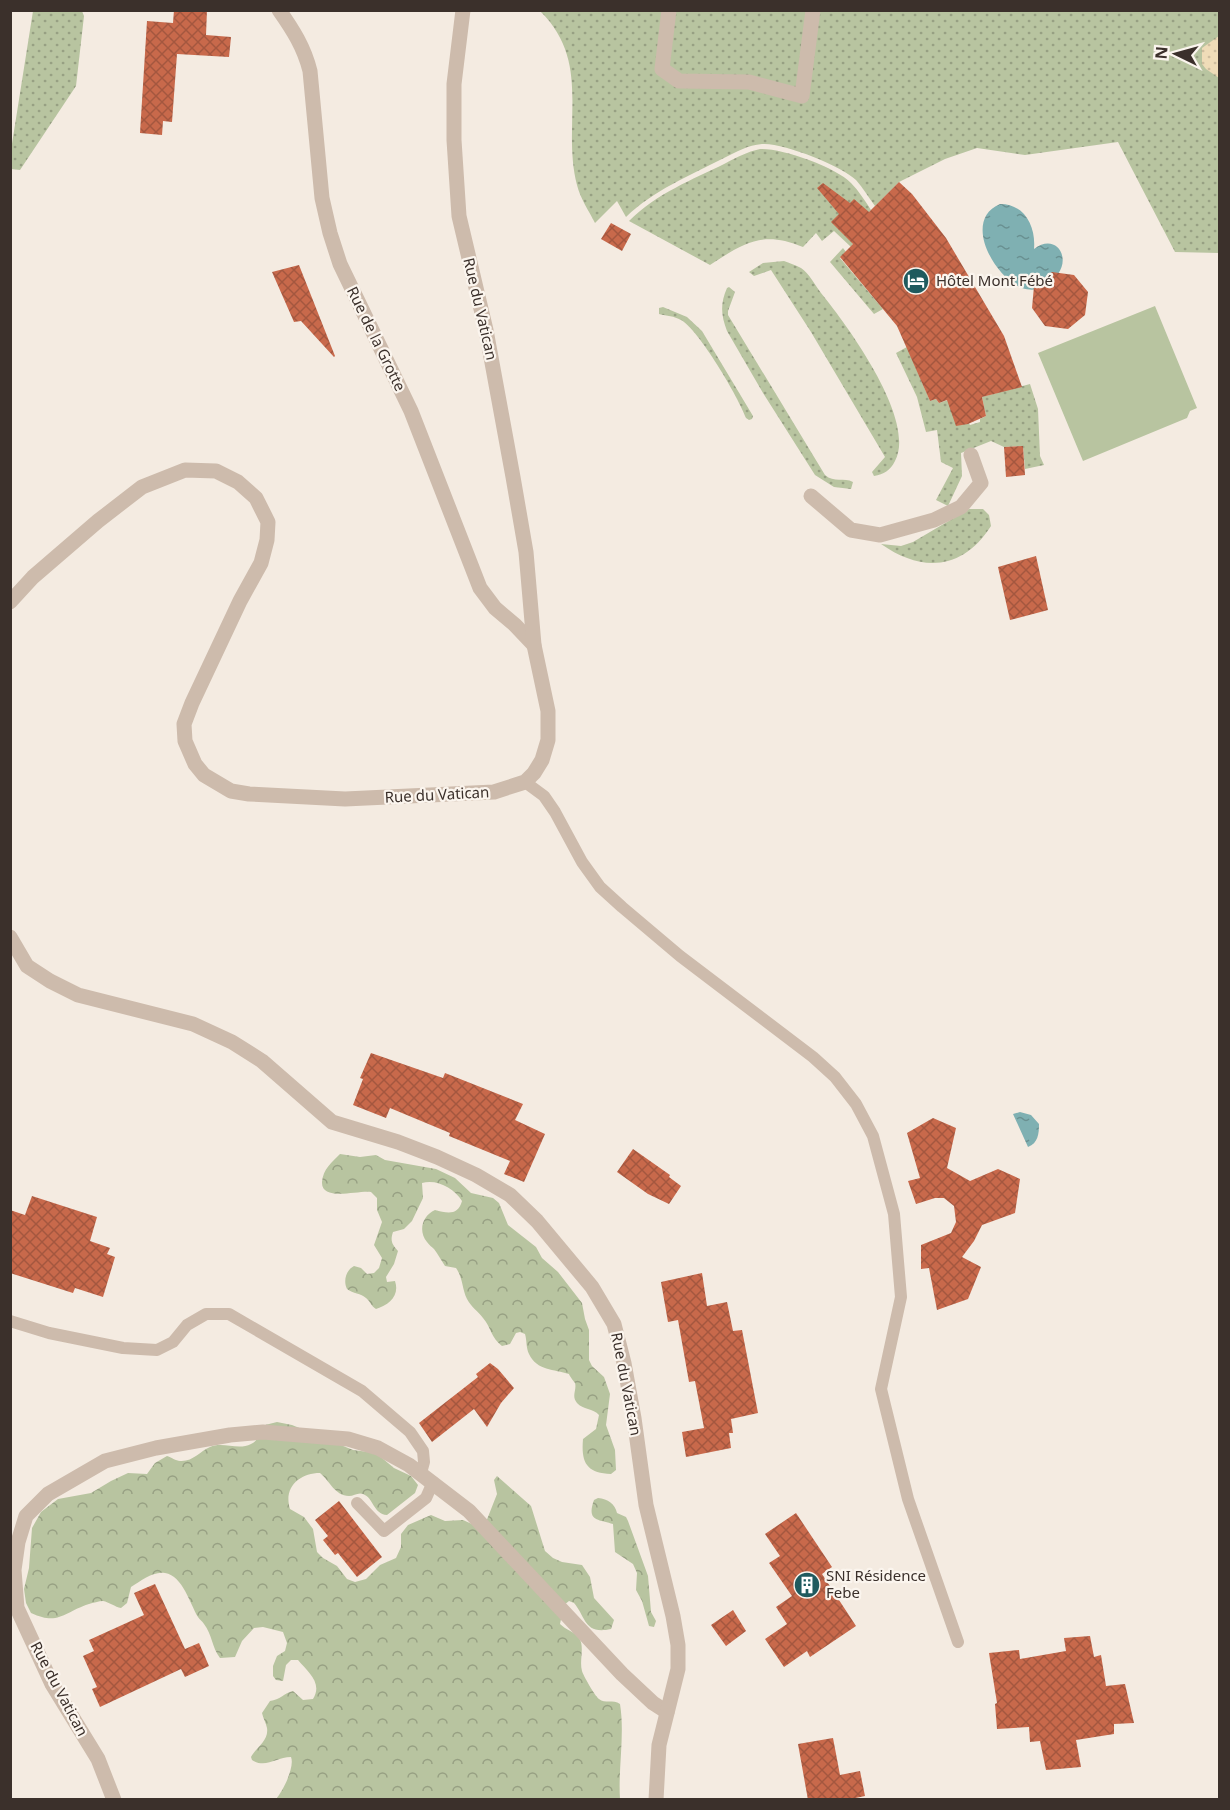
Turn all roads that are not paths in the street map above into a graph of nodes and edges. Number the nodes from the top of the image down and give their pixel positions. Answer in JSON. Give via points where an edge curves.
{"nodes":[{"id":1,"x":279,"y":10,"type":"edge"},
{"id":2,"x":463,"y":10,"type":"edge"},
{"id":3,"x":669,"y":10,"type":"edge"},
{"id":4,"x":813,"y":10,"type":"edge"},
{"id":5,"x":971,"y":454,"type":"dead end"},
{"id":6,"x":811,"y":496,"type":"dead end"},
{"id":7,"x":10,"y":602,"type":"edge"},
{"id":8,"x":534,"y":645,"type":"junction"},
{"id":9,"x":525,"y":782,"type":"junction"},
{"id":10,"x":10,"y":937,"type":"edge"},
{"id":11,"x":10,"y":1321,"type":"edge"},
{"id":12,"x":427,"y":1477,"type":"junction"},
{"id":13,"x":357,"y":1503,"type":"dead end"},
{"id":14,"x":958,"y":1642,"type":"dead end"},
{"id":15,"x":667,"y":1712,"type":"junction"},
{"id":16,"x":114,"y":1800,"type":"edge"},
{"id":17,"x":656,"y":1800,"type":"edge"}],
"edges":[{"from":1,"to":8,"type":"street","name":"Rue de la Grotte","via":[[306,53],[322,198],[339,264],[411,411],[480,588]]},
{"from":2,"to":8,"type":"street","name":"Rue du Vatican","via":[[454,84],[459,216],[486,330],[513,477],[526,552]]},
{"from":3,"to":4,"type":"street","via":[[662,69],[680,81],[749,82],[802,96]]},
{"from":5,"to":6,"type":"street","via":[[981,483],[961,507],[934,520],[880,536],[851,530]]},
{"from":7,"to":9,"type":"street","name":"Rue du Vatican","via":[[33,577],[142,488],[185,470],[216,471],[251,493],[268,522],[261,563],[184,724],[185,741],[204,775],[231,791],[345,799],[471,795]]},
{"from":8,"to":9,"type":"street","name":"Rue du Vatican","via":[[548,711],[548,740],[542,760]]},
{"from":9,"to":14,"type":"lane","via":[[544,796],[600,887],[680,956],[828,1070],[856,1104],[873,1136],[894,1214],[902,1297],[881,1389],[908,1499]]},
{"from":10,"to":15,"type":"street","name":"Rue du Vatican","via":[[27,966],[50,981],[78,995],[193,1024],[232,1042],[262,1061],[332,1122],[398,1142],[476,1175],[510,1195],[537,1221],[597,1296],[614,1324],[634,1418],[646,1505],[678,1645],[678,1669]]},
{"from":11,"to":12,"type":"lane","via":[[123,1348],[158,1350],[206,1314],[229,1314],[362,1392],[410,1432],[423,1451]]},
{"from":12,"to":13,"type":"lane","via":[[426,1498],[384,1531]]},
{"from":12,"to":15,"type":"street","name":"Rue du Vatican","via":[[469,1511],[622,1674]]},
{"from":12,"to":16,"type":"street","name":"Rue du Vatican","via":[[378,1448],[348,1439],[263,1432],[230,1435],[105,1461],[48,1494],[26,1516],[14,1570],[17,1608],[52,1684],[98,1759]]},
{"from":15,"to":17,"type":"street","name":"Rue du Vatican","via":[[659,1745]]}]}
